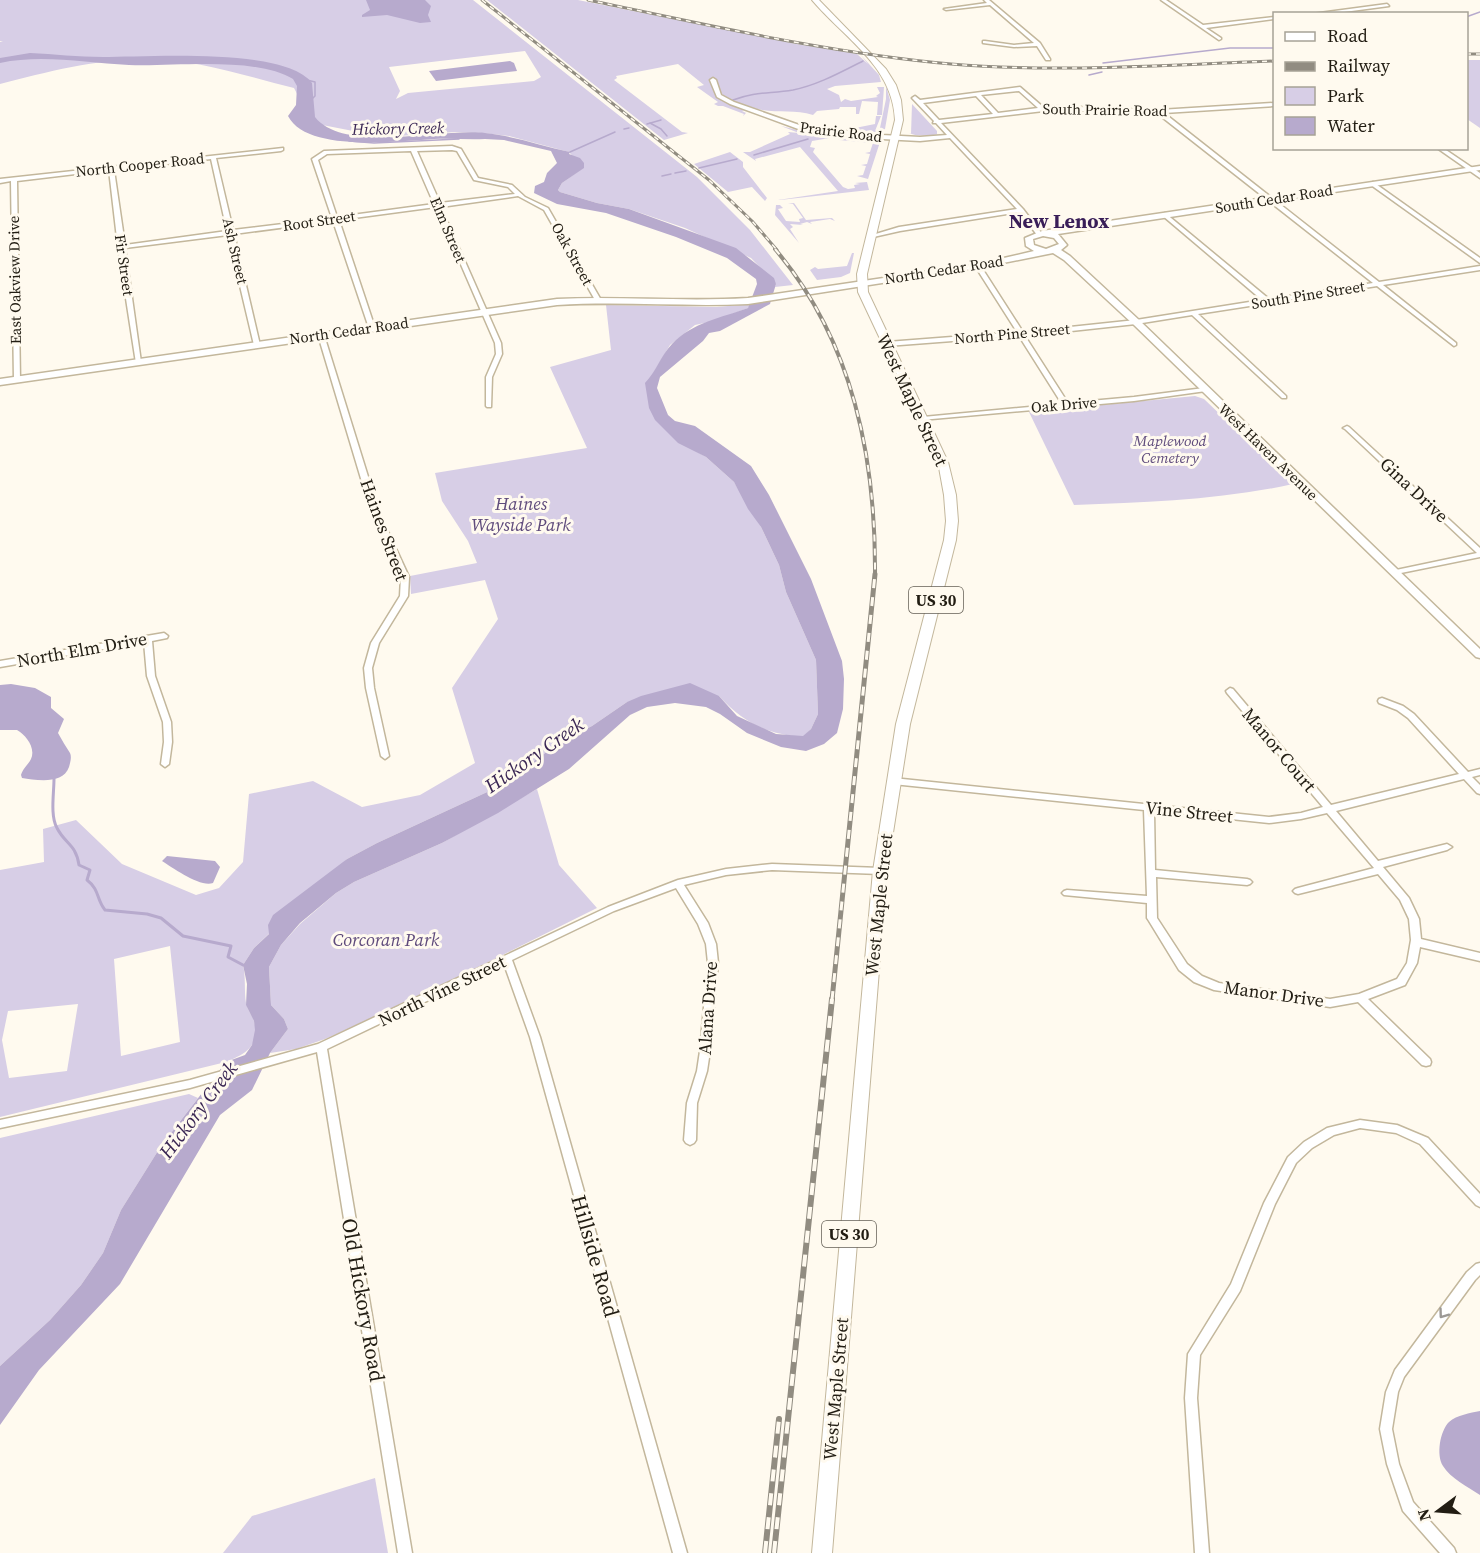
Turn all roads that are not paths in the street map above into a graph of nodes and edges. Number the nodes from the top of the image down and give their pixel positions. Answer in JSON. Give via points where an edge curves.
{"nodes":[{"id":1,"x":815,"y":0,"type":"edge"},
{"id":2,"x":1163,"y":0,"type":"edge"},
{"id":3,"x":988,"y":2,"type":"edge"},
{"id":4,"x":1387,"y":5,"type":"dead end"},
{"id":5,"x":946,"y":9,"type":"dead end"},
{"id":6,"x":1342,"y":10,"type":"junction"},
{"id":7,"x":1328,"y":12,"type":"edge"},
{"id":8,"x":1345,"y":12,"type":"edge"},
{"id":9,"x":1273,"y":18,"type":"edge"},
{"id":10,"x":1201,"y":27,"type":"junction"},
{"id":11,"x":1219,"y":39,"type":"dead end"},
{"id":12,"x":985,"y":42,"type":"dead end"},
{"id":13,"x":1038,"y":44,"type":"junction"},
{"id":14,"x":1048,"y":59,"type":"dead end"},
{"id":15,"x":713,"y":80,"type":"dead end"},
{"id":16,"x":977,"y":94,"type":"junction"},
{"id":17,"x":1273,"y":104,"type":"edge"},
{"id":18,"x":1041,"y":108,"type":"junction"},
{"id":19,"x":1159,"y":112,"type":"junction"},
{"id":20,"x":996,"y":114,"type":"junction"},
{"id":21,"x":935,"y":122,"type":"junction"},
{"id":22,"x":949,"y":137,"type":"junction"},
{"id":23,"x":895,"y":138,"type":"junction"},
{"id":24,"x":281,"y":149,"type":"dead end"},
{"id":25,"x":413,"y":149,"type":"junction"},
{"id":26,"x":1442,"y":150,"type":"edge"},
{"id":27,"x":213,"y":157,"type":"junction"},
{"id":28,"x":111,"y":168,"type":"junction"},
{"id":29,"x":1480,"y":168,"type":"edge"},
{"id":30,"x":1470,"y":170,"type":"junction"},
{"id":31,"x":1480,"y":176,"type":"edge"},
{"id":32,"x":14,"y":180,"type":"junction"},
{"id":33,"x":0,"y":181,"type":"edge"},
{"id":34,"x":1373,"y":184,"type":"junction"},
{"id":35,"x":517,"y":195,"type":"junction"},
{"id":36,"x":1270,"y":199,"type":"junction"},
{"id":37,"x":437,"y":205,"type":"junction"},
{"id":38,"x":1021,"y":210,"type":"junction"},
{"id":39,"x":1165,"y":215,"type":"junction"},
{"id":40,"x":335,"y":219,"type":"junction"},
{"id":41,"x":875,"y":220,"type":"junction"},
{"id":42,"x":898,"y":229,"type":"junction"},
{"id":43,"x":1067,"y":230,"type":"junction"},
{"id":44,"x":231,"y":233,"type":"junction"},
{"id":45,"x":1049,"y":233,"type":"junction"},
{"id":46,"x":1039,"y":234,"type":"junction"},
{"id":47,"x":871,"y":237,"type":"junction"},
{"id":48,"x":1060,"y":238,"type":"junction"},
{"id":49,"x":1030,"y":246,"type":"junction"},
{"id":50,"x":122,"y":247,"type":"junction"},
{"id":51,"x":1055,"y":250,"type":"junction"},
{"id":52,"x":1042,"y":251,"type":"junction"},
{"id":53,"x":1025,"y":255,"type":"junction"},
{"id":54,"x":1480,"y":261,"type":"edge"},
{"id":55,"x":978,"y":266,"type":"junction"},
{"id":56,"x":1480,"y":268,"type":"edge"},
{"id":57,"x":862,"y":282,"type":"junction"},
{"id":58,"x":1380,"y":284,"type":"junction"},
{"id":59,"x":598,"y":300,"type":"junction"},
{"id":60,"x":1268,"y":302,"type":"junction"},
{"id":61,"x":483,"y":312,"type":"junction"},
{"id":62,"x":1193,"y":313,"type":"junction"},
{"id":63,"x":1136,"y":322,"type":"junction"},
{"id":64,"x":372,"y":328,"type":"junction"},
{"id":65,"x":1021,"y":334,"type":"junction"},
{"id":66,"x":321,"y":335,"type":"junction"},
{"id":67,"x":887,"y":344,"type":"junction"},
{"id":68,"x":1454,"y":344,"type":"dead end"},
{"id":69,"x":257,"y":345,"type":"junction"},
{"id":70,"x":138,"y":362,"type":"junction"},
{"id":71,"x":17,"y":380,"type":"junction"},
{"id":72,"x":0,"y":382,"type":"edge"},
{"id":73,"x":1204,"y":390,"type":"junction"},
{"id":74,"x":1284,"y":397,"type":"dead end"},
{"id":75,"x":1066,"y":405,"type":"junction"},
{"id":76,"x":489,"y":406,"type":"dead end"},
{"id":77,"x":923,"y":419,"type":"junction"},
{"id":78,"x":1347,"y":428,"type":"dead end"},
{"id":79,"x":1480,"y":553,"type":"edge"},
{"id":80,"x":1396,"y":572,"type":"junction"},
{"id":81,"x":164,"y":636,"type":"dead end"},
{"id":82,"x":148,"y":639,"type":"junction"},
{"id":83,"x":1479,"y":653,"type":"edge"},
{"id":84,"x":0,"y":664,"type":"edge"},
{"id":85,"x":1230,"y":691,"type":"dead end"},
{"id":86,"x":1382,"y":701,"type":"dead end"},
{"id":87,"x":385,"y":756,"type":"dead end"},
{"id":88,"x":165,"y":764,"type":"dead end"},
{"id":89,"x":1480,"y":772,"type":"edge"},
{"id":90,"x":1466,"y":775,"type":"junction"},
{"id":91,"x":893,"y":781,"type":"junction"},
{"id":92,"x":1480,"y":791,"type":"edge"},
{"id":93,"x":1149,"y":808,"type":"junction"},
{"id":94,"x":1329,"y":808,"type":"junction"},
{"id":95,"x":1447,"y":847,"type":"dead end"},
{"id":96,"x":1378,"y":868,"type":"junction"},
{"id":97,"x":880,"y":871,"type":"junction"},
{"id":98,"x":1150,"y":873,"type":"junction"},
{"id":99,"x":1246,"y":882,"type":"dead end"},
{"id":100,"x":678,"y":884,"type":"junction"},
{"id":101,"x":1298,"y":891,"type":"dead end"},
{"id":102,"x":1067,"y":893,"type":"dead end"},
{"id":103,"x":1150,"y":900,"type":"junction"},
{"id":104,"x":1416,"y":942,"type":"junction"},
{"id":105,"x":1480,"y":957,"type":"edge"},
{"id":106,"x":507,"y":959,"type":"junction"},
{"id":107,"x":1360,"y":998,"type":"junction"},
{"id":108,"x":321,"y":1047,"type":"junction"},
{"id":109,"x":1426,"y":1062,"type":"dead end"},
{"id":110,"x":0,"y":1124,"type":"edge"},
{"id":111,"x":690,"y":1140,"type":"dead end"},
{"id":112,"x":1480,"y":1202,"type":"edge"},
{"id":113,"x":1480,"y":1268,"type":"edge"},
{"id":114,"x":1444,"y":1550,"type":"edge"},
{"id":115,"x":405,"y":1553,"type":"edge"},
{"id":116,"x":680,"y":1553,"type":"edge"},
{"id":117,"x":822,"y":1553,"type":"edge"},
{"id":118,"x":1202,"y":1553,"type":"edge"}],
"edges":[{"from":1,"to":23,"type":"main road","number":"US 30","via":[[886,74],[897,92],[899,120]]},
{"from":2,"to":10,"type":"street"},
{"from":3,"to":5,"type":"street"},
{"from":3,"to":13,"type":"street"},
{"from":4,"to":6,"type":"street"},
{"from":6,"to":7,"type":"street"},
{"from":6,"to":8,"type":"street"},
{"from":9,"to":10,"type":"street"},
{"from":10,"to":11,"type":"street"},
{"from":12,"to":13,"type":"street"},
{"from":13,"to":14,"type":"street"},
{"from":15,"to":23,"type":"street","name":"Prairie Road","via":[[719,96],[801,128]]},
{"from":16,"to":18,"type":"street","via":[[1020,89]]},
{"from":16,"to":20,"type":"street"},
{"from":16,"to":21,"type":"street","via":[[916,100]]},
{"from":17,"to":19,"type":"street","name":"South Prairie Road"},
{"from":18,"to":19,"type":"street","name":"South Prairie Road"},
{"from":18,"to":20,"type":"street","name":"South Prairie Road"},
{"from":19,"to":36,"type":"street"},
{"from":20,"to":21,"type":"street","name":"South Prairie Road"},
{"from":21,"to":22,"type":"street"},
{"from":22,"to":23,"type":"street","name":"Prairie Road"},
{"from":22,"to":38,"type":"street"},
{"from":23,"to":41,"type":"main road","number":"US 30"},
{"from":24,"to":27,"type":"street","name":"North Cooper Road"},
{"from":25,"to":35,"type":"street","name":"Oak Street","via":[[452,148],[461,152],[476,179],[510,186]]},
{"from":25,"to":37,"type":"street","name":"Elm Street"},
{"from":25,"to":40,"type":"street","via":[[320,154],[315,159]]},
{"from":26,"to":30,"type":"street"},
{"from":27,"to":28,"type":"street","name":"North Cooper Road"},
{"from":27,"to":44,"type":"street","name":"Ash Street"},
{"from":28,"to":32,"type":"street","name":"North Cooper Road"},
{"from":28,"to":50,"type":"street","name":"Fir Street"},
{"from":29,"to":30,"type":"street","name":"South Cedar Road"},
{"from":30,"to":31,"type":"street"},
{"from":30,"to":34,"type":"street","name":"South Cedar Road"},
{"from":32,"to":33,"type":"street","name":"North Cooper Road"},
{"from":32,"to":71,"type":"street","name":"East Oakview Drive"},
{"from":34,"to":36,"type":"street","name":"South Cedar Road"},
{"from":34,"to":54,"type":"street"},
{"from":35,"to":37,"type":"street","name":"Root Street"},
{"from":35,"to":59,"type":"street","name":"Oak Street","via":[[546,209]]},
{"from":36,"to":39,"type":"street","name":"South Cedar Road"},
{"from":36,"to":58,"type":"street"},
{"from":37,"to":40,"type":"street","name":"Root Street"},
{"from":37,"to":61,"type":"street","name":"Elm Street"},
{"from":38,"to":42,"type":"street"},
{"from":38,"to":46,"type":"street"},
{"from":39,"to":43,"type":"street","name":"South Cedar Road"},
{"from":39,"to":60,"type":"street"},
{"from":40,"to":44,"type":"street","name":"Root Street"},
{"from":40,"to":64,"type":"street"},
{"from":41,"to":42,"type":"street"},
{"from":41,"to":47,"type":"main road","number":"US 30"},
{"from":42,"to":47,"type":"street"},
{"from":43,"to":45,"type":"street","name":"South Cedar Road"},
{"from":43,"to":48,"type":"street"},
{"from":44,"to":50,"type":"street","name":"Root Street"},
{"from":44,"to":69,"type":"street","name":"Ash Street"},
{"from":45,"to":46,"type":"street","name":"South Cedar Road"},
{"from":45,"to":48,"type":"street"},
{"from":46,"to":49,"type":"street","name":"North Cedar Road","via":[[1029,238]]},
{"from":47,"to":57,"type":"main road","number":"US 30"},
{"from":48,"to":51,"type":"street","via":[[1063,245]]},
{"from":49,"to":52,"type":"street"},
{"from":49,"to":53,"type":"street","name":"North Cedar Road"},
{"from":50,"to":70,"type":"street","name":"Fir Street"},
{"from":51,"to":52,"type":"street","name":"North Cedar Road"},
{"from":51,"to":63,"type":"street","name":"West Haven Avenue"},
{"from":52,"to":53,"type":"street","name":"North Cedar Road"},
{"from":53,"to":55,"type":"street","name":"North Cedar Road"},
{"from":55,"to":57,"type":"street","name":"North Cedar Road"},
{"from":55,"to":65,"type":"street"},
{"from":56,"to":58,"type":"street","name":"South Pine Street"},
{"from":57,"to":59,"type":"street","name":"North Cedar Road","via":[[735,300]]},
{"from":57,"to":67,"type":"main road","name":"West Maple Street","number":"US 30","via":[[866,304]]},
{"from":58,"to":60,"type":"street","name":"South Pine Street"},
{"from":58,"to":68,"type":"street"},
{"from":59,"to":61,"type":"street","name":"North Cedar Road"},
{"from":60,"to":62,"type":"street","name":"South Pine Street"},
{"from":61,"to":64,"type":"street","name":"North Cedar Road"},
{"from":61,"to":76,"type":"street","name":"Elm Street","via":[[499,354],[489,377]]},
{"from":62,"to":63,"type":"street","name":"South Pine Street"},
{"from":62,"to":74,"type":"street"},
{"from":63,"to":65,"type":"street","name":"North Pine Street"},
{"from":63,"to":73,"type":"street","name":"West Haven Avenue"},
{"from":64,"to":66,"type":"street","name":"North Cedar Road"},
{"from":65,"to":67,"type":"street","name":"North Pine Street"},
{"from":65,"to":75,"type":"street"},
{"from":66,"to":69,"type":"street","name":"North Cedar Road"},
{"from":66,"to":87,"type":"street","name":"Haines Street","via":[[375,512],[405,577],[404,596],[375,643],[368,668]]},
{"from":67,"to":77,"type":"main road","name":"West Maple Street","number":"US 30"},
{"from":69,"to":70,"type":"street","name":"North Cedar Road"},
{"from":70,"to":71,"type":"street","name":"North Cedar Road"},
{"from":71,"to":72,"type":"street","name":"North Cedar Road"},
{"from":73,"to":75,"type":"street","name":"Oak Drive"},
{"from":73,"to":80,"type":"street","name":"West Haven Avenue"},
{"from":75,"to":77,"type":"street","name":"Oak Drive"},
{"from":77,"to":91,"type":"main road","name":"West Maple Street","number":"US 30","via":[[946,474],[952,521],[938,596],[909,693]]},
{"from":78,"to":79,"type":"street","name":"Gina Drive"},
{"from":79,"to":80,"type":"street"},
{"from":80,"to":83,"type":"street","name":"West Haven Avenue"},
{"from":81,"to":82,"type":"street","name":"North Elm Drive"},
{"from":82,"to":84,"type":"street","name":"North Elm Drive"},
{"from":82,"to":88,"type":"street","via":[[151,676],[167,722]]},
{"from":85,"to":94,"type":"street","name":"Manor Court"},
{"from":86,"to":90,"type":"street","via":[[1411,716]]},
{"from":89,"to":90,"type":"street","name":"Vine Street"},
{"from":90,"to":92,"type":"street"},
{"from":90,"to":94,"type":"street","name":"Vine Street"},
{"from":91,"to":93,"type":"street","name":"Vine Street"},
{"from":91,"to":97,"type":"main road","name":"West Maple Street","number":"US 30"},
{"from":93,"to":94,"type":"street","name":"Vine Street","via":[[1269,820]]},
{"from":93,"to":98,"type":"street","name":"Manor Drive"},
{"from":94,"to":96,"type":"street","name":"Manor Drive"},
{"from":95,"to":96,"type":"street"},
{"from":96,"to":101,"type":"street"},
{"from":96,"to":104,"type":"street","name":"Manor Drive","via":[[1404,898],[1414,919]]},
{"from":97,"to":100,"type":"street","name":"North Vine Street","via":[[772,867],[726,872]]},
{"from":97,"to":117,"type":"main road","name":"West Maple Street","number":"US 30"},
{"from":98,"to":99,"type":"street"},
{"from":98,"to":103,"type":"street","name":"Manor Drive"},
{"from":100,"to":106,"type":"street","name":"North Vine Street","via":[[627,902]]},
{"from":100,"to":111,"type":"street","name":"Alana Drive","via":[[703,923],[713,963],[705,1054],[692,1103]]},
{"from":102,"to":103,"type":"street"},
{"from":103,"to":107,"type":"street","name":"Manor Drive","via":[[1158,930],[1183,967],[1198,979],[1218,987],[1330,1003]]},
{"from":104,"to":105,"type":"street"},
{"from":104,"to":107,"type":"street","name":"Manor Drive","via":[[1412,963],[1401,982]]},
{"from":106,"to":108,"type":"street","name":"North Vine Street"},
{"from":106,"to":116,"type":"street","name":"Hillside Road","via":[[535,1037]]},
{"from":107,"to":109,"type":"street"},
{"from":108,"to":110,"type":"street","name":"North Vine Street","via":[[190,1084]]},
{"from":108,"to":115,"type":"street","name":"Old Hickory Road"},
{"from":112,"to":118,"type":"street","via":[[1424,1141],[1396,1129],[1360,1124],[1331,1131],[1292,1160],[1236,1287],[1194,1354],[1191,1398]]},
{"from":113,"to":114,"type":"street","one_way":true,"via":[[1400,1374],[1392,1392],[1386,1429],[1408,1506]]}]}
